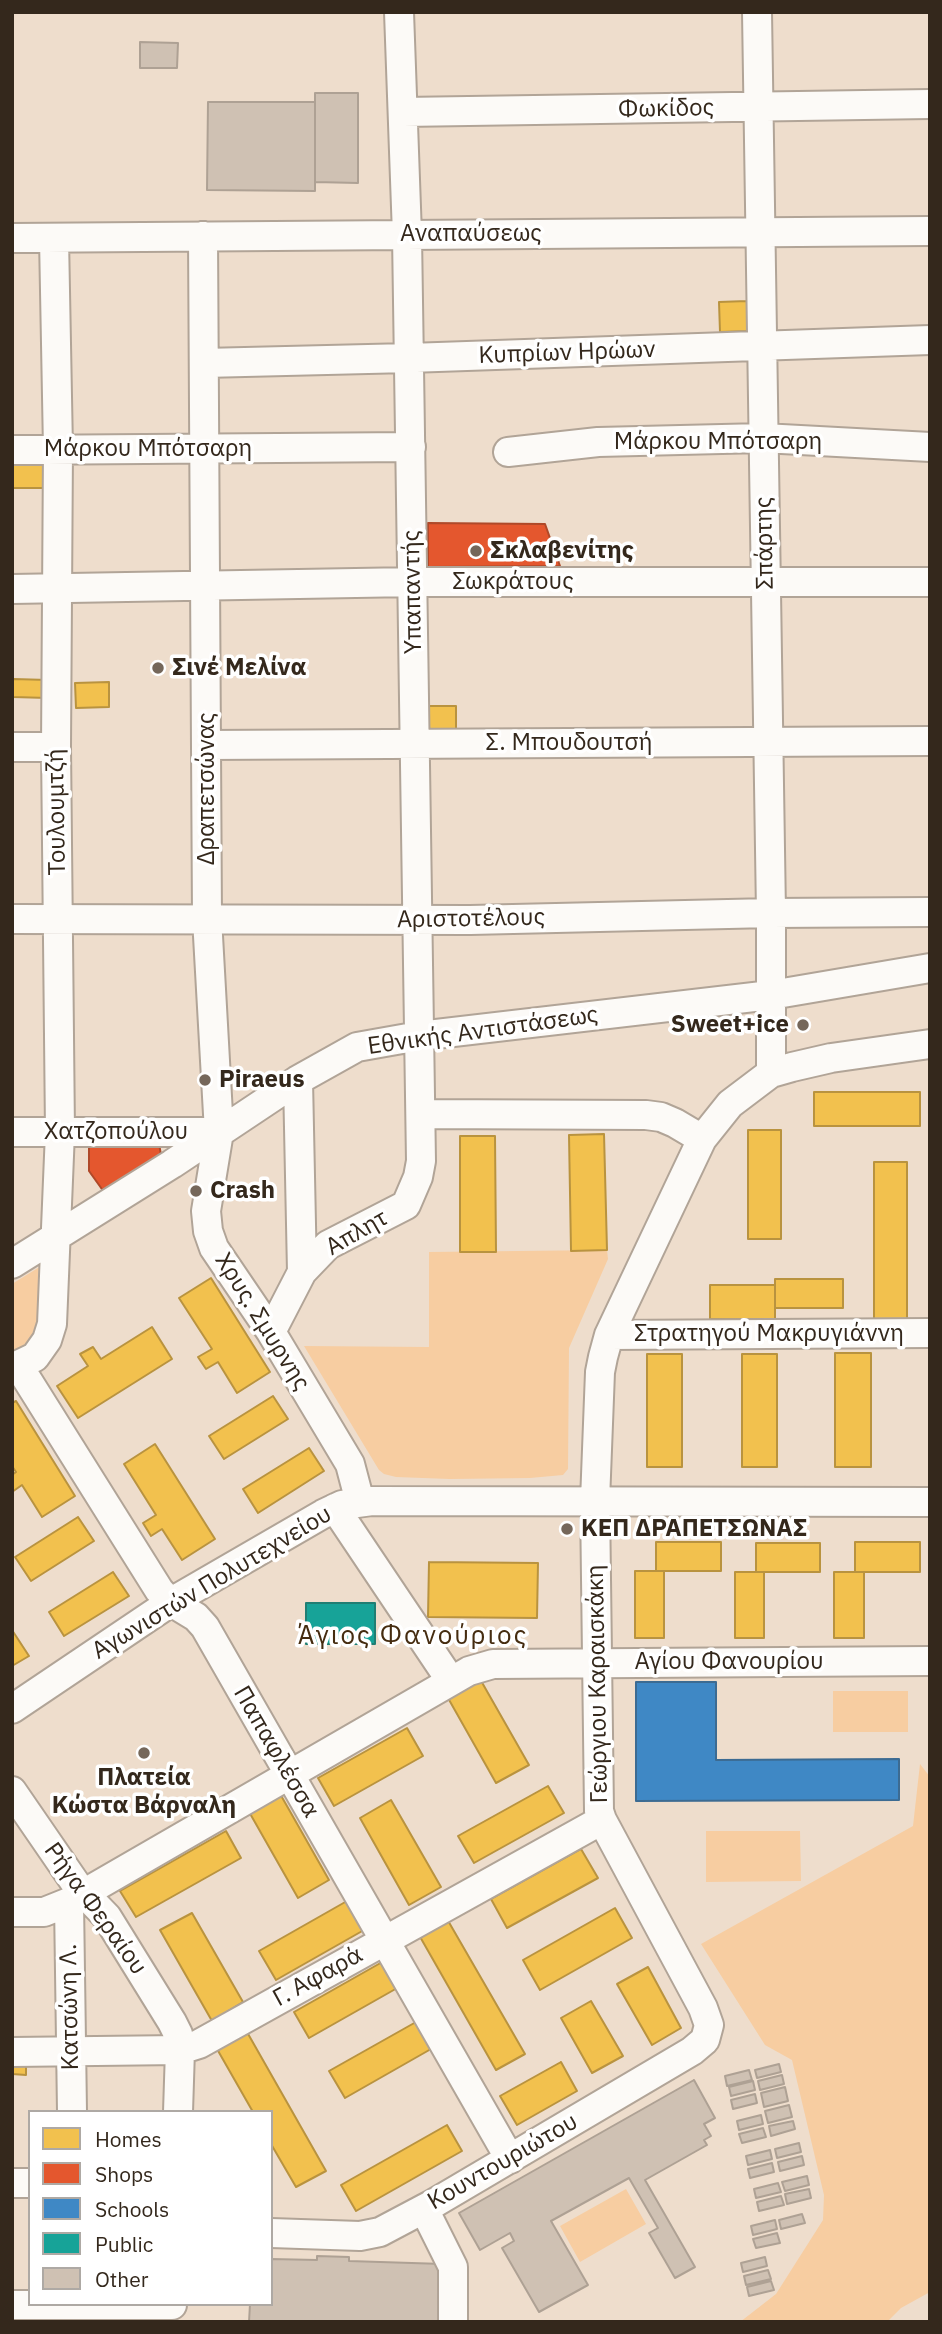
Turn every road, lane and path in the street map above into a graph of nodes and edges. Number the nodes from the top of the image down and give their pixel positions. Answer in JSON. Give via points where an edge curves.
{"nodes":[{"id":1,"x":399,"y":12,"type":"edge"},
{"id":2,"x":757,"y":12,"type":"edge"},
{"id":3,"x":930,"y":104,"type":"edge"},
{"id":4,"x":758,"y":108,"type":"junction"},
{"id":5,"x":403,"y":112,"type":"junction"},
{"id":6,"x":930,"y":231,"type":"edge"},
{"id":7,"x":760,"y":232,"type":"junction"},
{"id":8,"x":407,"y":235,"type":"junction"},
{"id":9,"x":203,"y":236,"type":"junction"},
{"id":10,"x":12,"y":238,"type":"edge"},
{"id":11,"x":54,"y":238,"type":"junction"},
{"id":12,"x":930,"y":340,"type":"edge"},
{"id":13,"x":762,"y":346,"type":"junction"},
{"id":14,"x":409,"y":358,"type":"junction"},
{"id":15,"x":204,"y":363,"type":"junction"},
{"id":16,"x":763,"y":438,"type":"junction"},
{"id":17,"x":411,"y":447,"type":"junction"},
{"id":18,"x":930,"y":447,"type":"edge"},
{"id":19,"x":203,"y":448,"type":"junction"},
{"id":20,"x":58,"y":449,"type":"junction"},
{"id":21,"x":12,"y":450,"type":"edge"},
{"id":22,"x":508,"y":452,"type":"dead end"},
{"id":23,"x":413,"y":582,"type":"junction"},
{"id":24,"x":765,"y":582,"type":"junction"},
{"id":25,"x":930,"y":582,"type":"edge"},
{"id":26,"x":206,"y":586,"type":"junction"},
{"id":27,"x":57,"y":588,"type":"junction"},
{"id":28,"x":12,"y":589,"type":"edge"},
{"id":29,"x":930,"y":741,"type":"edge"},
{"id":30,"x":768,"y":742,"type":"junction"},
{"id":31,"x":415,"y":744,"type":"junction"},
{"id":32,"x":207,"y":745,"type":"junction"},
{"id":33,"x":12,"y":747,"type":"edge"},
{"id":34,"x":56,"y":747,"type":"junction"},
{"id":35,"x":930,"y":912,"type":"edge"},
{"id":36,"x":771,"y":913,"type":"junction"},
{"id":37,"x":58,"y":918,"type":"junction"},
{"id":38,"x":207,"y":918,"type":"junction"},
{"id":39,"x":12,"y":919,"type":"edge"},
{"id":40,"x":418,"y":920,"type":"junction"},
{"id":41,"x":930,"y":968,"type":"edge"},
{"id":42,"x":771,"y":995,"type":"junction"},
{"id":43,"x":419,"y":1036,"type":"junction"},
{"id":44,"x":930,"y":1044,"type":"edge"},
{"id":45,"x":771,"y":1073,"type":"junction"},
{"id":46,"x":298,"y":1080,"type":"junction"},
{"id":47,"x":421,"y":1114,"type":"junction"},
{"id":48,"x":12,"y":1132,"type":"edge"},
{"id":49,"x":61,"y":1132,"type":"junction"},
{"id":50,"x":219,"y":1132,"type":"junction"},
{"id":51,"x":702,"y":1139,"type":"junction"},
{"id":52,"x":419,"y":1171,"type":"joint"},
{"id":53,"x":56,"y":1238,"type":"junction"},
{"id":54,"x":12,"y":1264,"type":"edge"},
{"id":55,"x":302,"y":1272,"type":"junction"},
{"id":56,"x":271,"y":1332,"type":"junction"},
{"id":57,"x":930,"y":1333,"type":"edge"},
{"id":58,"x":609,"y":1335,"type":"junction"},
{"id":59,"x":15,"y":1367,"type":"edge"},
{"id":60,"x":595,"y":1501,"type":"junction"},
{"id":61,"x":930,"y":1502,"type":"edge"},
{"id":62,"x":348,"y":1505,"type":"junction"},
{"id":63,"x":171,"y":1602,"type":"junction"},
{"id":64,"x":930,"y":1661,"type":"edge"},
{"id":65,"x":596,"y":1663,"type":"junction"},
{"id":66,"x":451,"y":1681,"type":"junction"},
{"id":67,"x":12,"y":1709,"type":"edge"},
{"id":68,"x":290,"y":1775,"type":"junction"},
{"id":69,"x":12,"y":1791,"type":"edge"},
{"id":70,"x":602,"y":1820,"type":"junction"},
{"id":71,"x":77,"y":1898,"type":"junction"},
{"id":72,"x":12,"y":1912,"type":"edge"},
{"id":73,"x":383,"y":1940,"type":"junction"},
{"id":74,"x":709,"y":2025,"type":"joint"},
{"id":75,"x":180,"y":2050,"type":"junction"},
{"id":76,"x":71,"y":2051,"type":"junction"},
{"id":77,"x":12,"y":2052,"type":"edge"},
{"id":78,"x":72,"y":2110,"type":"edge"},
{"id":79,"x":178,"y":2110,"type":"edge"},
{"id":80,"x":509,"y":2159,"type":"junction"},
{"id":81,"x":424,"y":2208,"type":"junction"},
{"id":82,"x":273,"y":2233,"type":"edge"},
{"id":83,"x":453,"y":2322,"type":"edge"}],
"edges":[{"from":1,"to":5,"type":"street","name":"Υπαπαντής"},
{"from":2,"to":4,"type":"street","name":"Σπάρτης"},
{"from":3,"to":4,"type":"street","name":"Φωκίδος"},
{"from":4,"to":5,"type":"street","name":"Φωκίδος"},
{"from":4,"to":7,"type":"street","name":"Σπάρτης"},
{"from":5,"to":8,"type":"street","name":"Υπαπαντής"},
{"from":6,"to":7,"type":"street","name":"Αναπαύσεως"},
{"from":7,"to":8,"type":"street","name":"Αναπαύσεως"},
{"from":7,"to":13,"type":"street","name":"Σπάρτης"},
{"from":8,"to":9,"type":"street","name":"Αναπαύσεως"},
{"from":8,"to":14,"type":"street","name":"Υπαπαντής"},
{"from":9,"to":11,"type":"street","name":"Αναπαύσεως"},
{"from":9,"to":15,"type":"street","name":"Δραπετσώνας"},
{"from":10,"to":11,"type":"street","name":"Αναπαύσεως"},
{"from":11,"to":20,"type":"street","name":"Τουλουμτζή"},
{"from":12,"to":13,"type":"street","name":"Κυπρίων Ηρώων"},
{"from":13,"to":14,"type":"street","name":"Κυπρίων Ηρώων"},
{"from":13,"to":16,"type":"street","name":"Σπάρτης"},
{"from":14,"to":15,"type":"street","name":"Κυπρίων Ηρώων"},
{"from":14,"to":17,"type":"street","name":"Υπαπαντής"},
{"from":15,"to":19,"type":"street","name":"Δραπετσώνας"},
{"from":16,"to":18,"type":"street","name":"Μάρκου Μπότσαρη"},
{"from":16,"to":22,"type":"street","name":"Μάρκου Μπότσαρη","via":[[598,442]]},
{"from":16,"to":24,"type":"street","name":"Σπάρτης"},
{"from":17,"to":19,"type":"street","name":"Μάρκου Μπότσαρη"},
{"from":17,"to":23,"type":"street","name":"Υπαπαντής"},
{"from":19,"to":20,"type":"street","name":"Μάρκου Μπότσαρη"},
{"from":19,"to":26,"type":"street","name":"Δραπετσώνας"},
{"from":20,"to":21,"type":"street","name":"Μάρκου Μπότσαρη"},
{"from":20,"to":27,"type":"street","name":"Τουλουμτζή"},
{"from":23,"to":24,"type":"street","name":"Σωκράτους"},
{"from":23,"to":26,"type":"street","name":"Σωκράτους"},
{"from":23,"to":31,"type":"street","name":"Υπαπαντής"},
{"from":24,"to":25,"type":"street","name":"Σωκράτους"},
{"from":24,"to":30,"type":"street","name":"Σπάρτης"},
{"from":26,"to":27,"type":"street","name":"Σωκράτους"},
{"from":26,"to":32,"type":"street","name":"Δραπετσώνας"},
{"from":27,"to":28,"type":"street","name":"Σωκράτους"},
{"from":27,"to":34,"type":"street","name":"Τουλουμτζή"},
{"from":29,"to":30,"type":"street","name":"Σ. Μπουδουτσή"},
{"from":30,"to":31,"type":"street","name":"Σ. Μπουδουτσή"},
{"from":30,"to":36,"type":"street","name":"Σπάρτης"},
{"from":31,"to":32,"type":"street","name":"Σ. Μπουδουτσή"},
{"from":31,"to":40,"type":"street","name":"Υπαπαντής"},
{"from":32,"to":38,"type":"street","name":"Δραπετσώνας"},
{"from":33,"to":34,"type":"street"},
{"from":34,"to":37,"type":"street","name":"Τουλουμτζή"},
{"from":35,"to":36,"type":"street","name":"Αριστοτέλους"},
{"from":36,"to":40,"type":"street","name":"Αριστοτέλους"},
{"from":36,"to":42,"type":"street","name":"Σπάρτης"},
{"from":37,"to":38,"type":"street","name":"Αριστοτέλους"},
{"from":37,"to":39,"type":"street","name":"Αριστοτέλους"},
{"from":37,"to":49,"type":"street","name":"Τουλουμτζή"},
{"from":38,"to":40,"type":"street","name":"Αριστοτέλους"},
{"from":38,"to":50,"type":"street","name":"Δραπετσώνας"},
{"from":40,"to":43,"type":"street","name":"Υπαπαντής"},
{"from":41,"to":42,"type":"street","name":"Εθνικής Αντιστάσεως"},
{"from":42,"to":43,"type":"street","name":"Εθνικής Αντιστάσεως"},
{"from":42,"to":45,"type":"street","name":"Σπάρτης"},
{"from":43,"to":46,"type":"street","name":"Εθνικής Αντιστάσεως","via":[[356,1047]]},
{"from":43,"to":47,"type":"street","name":"Υπαπαντής"},
{"from":44,"to":45,"type":"street","via":[[831,1058]]},
{"from":45,"to":51,"type":"street","name":"Γεώργιου Καραισκάκη","via":[[730,1104]]},
{"from":46,"to":50,"type":"street","name":"Εθνικής Αντιστάσεως"},
{"from":46,"to":55,"type":"street"},
{"from":47,"to":51,"type":"street","via":[[646,1115],[661,1117]]},
{"from":47,"to":52,"type":"street","name":"Υπαπαντής"},
{"from":48,"to":49,"type":"street","name":"Χατζοπούλου"},
{"from":49,"to":50,"type":"street","name":"Χατζοπούλου"},
{"from":49,"to":53,"type":"street","name":"Τουλουμτζή"},
{"from":50,"to":53,"type":"street","name":"Εθνικής Αντιστάσεως"},
{"from":50,"to":56,"type":"street","name":"Χρυς. Σμυρνης","via":[[206,1211],[208,1231],[214,1248]]},
{"from":51,"to":58,"type":"street","name":"Γεώργιου Καραισκάκη"},
{"from":52,"to":55,"type":"street","name":"Απλητ","via":[[406,1205],[328,1245]]},
{"from":53,"to":54,"type":"street","name":"Εθνικής Αντιστάσεως"},
{"from":53,"to":59,"type":"street","name":"Τουλουμτζή","via":[[52,1325],[35,1357]]},
{"from":55,"to":56,"type":"street","name":"Απλητ"},
{"from":56,"to":62,"type":"street","name":"Χρυς. Σμυρνης","via":[[350,1464]]},
{"from":57,"to":58,"type":"street","name":"Στρατηγού Μακρυγιάννη"},
{"from":58,"to":60,"type":"street","name":"Γεώργιου Καραισκάκη","via":[[600,1372]]},
{"from":59,"to":63,"type":"street","name":"Παπαφλέσσα"},
{"from":60,"to":61,"type":"street","name":"Αγωνιστών Πολυτεχνείου"},
{"from":60,"to":62,"type":"street","name":"Αγωνιστών Πολυτεχνείου"},
{"from":60,"to":65,"type":"street","name":"Γεώργιου Καραισκάκη"},
{"from":62,"to":63,"type":"street","name":"Αγωνιστών Πολυτεχνείου"},
{"from":62,"to":66,"type":"street","name":"Χρυς. Σμυρνης"},
{"from":63,"to":67,"type":"street","name":"Αγωνιστών Πολυτεχνείου"},
{"from":63,"to":68,"type":"street","name":"Παπαφλέσσα","via":[[205,1627]]},
{"from":64,"to":65,"type":"street","name":"Αγίου Φανουρίου"},
{"from":65,"to":66,"type":"street","name":"Αγίου Φανουρίου","via":[[493,1664]]},
{"from":65,"to":70,"type":"street","name":"Γεώργιου Καραισκάκη"},
{"from":66,"to":68,"type":"street","name":"Αγίου Φανουρίου"},
{"from":68,"to":71,"type":"street","name":"Αγίου Φανουρίου"},
{"from":68,"to":73,"type":"street","name":"Παπαφλέσσα"},
{"from":69,"to":71,"type":"street","name":"Ρήγα Φεραίου"},
{"from":70,"to":73,"type":"street","name":"Γ. Αφαρά"},
{"from":70,"to":74,"type":"street","name":"Γεώργιου Καραισκάκη"},
{"from":71,"to":72,"type":"street","name":"Αγίου Φανουρίου","via":[[44,1912]]},
{"from":71,"to":75,"type":"street","name":"Ρήγα Φεραίου","via":[[107,1917],[172,2022]]},
{"from":71,"to":76,"type":"street","name":"Κατσώνη Λ."},
{"from":73,"to":75,"type":"street","name":"Γ. Αφαρά","via":[[199,2044]]},
{"from":73,"to":80,"type":"street","name":"Παπαφλέσσα"},
{"from":74,"to":80,"type":"street","name":"Κουντουριώτου","via":[[705,2039],[692,2051]]},
{"from":75,"to":76,"type":"street","name":"Γ. Αφαρά"},
{"from":75,"to":79,"type":"street","name":"Ρήγα Φεραίου"},
{"from":76,"to":77,"type":"street","name":"Γ. Αφαρά"},
{"from":76,"to":78,"type":"street","name":"Κατσώνη Λ."},
{"from":80,"to":81,"type":"street","name":"Κουντουριώτου"},
{"from":81,"to":82,"type":"street","name":"Κουντουριώτου","via":[[380,2232],[360,2236]]},
{"from":81,"to":83,"type":"street","via":[[453,2267]]}]}
